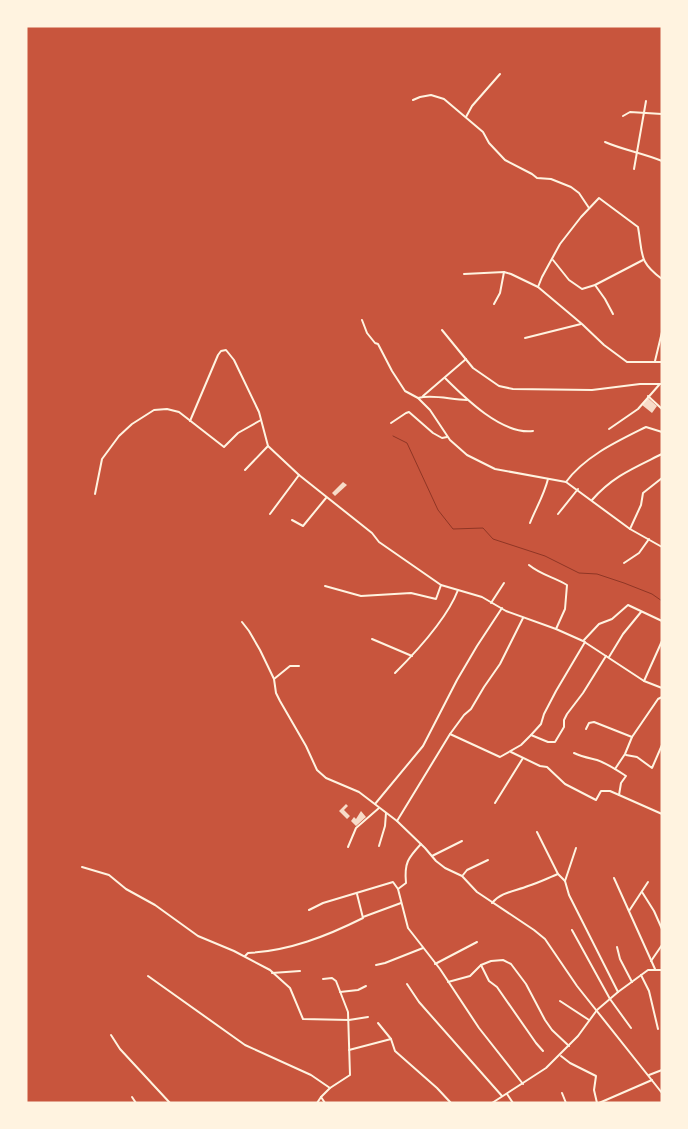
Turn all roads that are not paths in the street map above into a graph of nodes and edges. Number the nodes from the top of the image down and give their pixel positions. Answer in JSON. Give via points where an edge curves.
{"nodes":[{"id":1,"x":500,"y":74,"type":"dead end"},
{"id":2,"x":413,"y":100,"type":"dead end"},
{"id":3,"x":646,"y":102,"type":"dead end"},
{"id":4,"x":644,"y":112,"type":"junction"},
{"id":5,"x":662,"y":114,"type":"edge"},
{"id":6,"x":623,"y":116,"type":"dead end"},
{"id":7,"x":466,"y":117,"type":"junction"},
{"id":8,"x":605,"y":142,"type":"dead end"},
{"id":9,"x":637,"y":153,"type":"junction"},
{"id":10,"x":662,"y":161,"type":"edge"},
{"id":11,"x":634,"y":169,"type":"dead end"},
{"id":12,"x":590,"y":208,"type":"junction"},
{"id":13,"x":553,"y":260,"type":"junction"},
{"id":14,"x":643,"y":260,"type":"junction"},
{"id":15,"x":504,"y":272,"type":"junction"},
{"id":16,"x":464,"y":274,"type":"dead end"},
{"id":17,"x":662,"y":279,"type":"edge"},
{"id":18,"x":594,"y":285,"type":"junction"},
{"id":19,"x":538,"y":287,"type":"junction"},
{"id":20,"x":494,"y":304,"type":"dead end"},
{"id":21,"x":613,"y":314,"type":"dead end"},
{"id":22,"x":362,"y":320,"type":"dead end"},
{"id":23,"x":582,"y":324,"type":"junction"},
{"id":24,"x":442,"y":330,"type":"dead end"},
{"id":25,"x":662,"y":332,"type":"edge"},
{"id":26,"x":525,"y":338,"type":"dead end"},
{"id":27,"x":466,"y":359,"type":"junction"},
{"id":28,"x":655,"y":362,"type":"junction"},
{"id":29,"x":662,"y":362,"type":"edge"},
{"id":30,"x":445,"y":378,"type":"junction"},
{"id":31,"x":661,"y":384,"type":"edge"},
{"id":32,"x":424,"y":396,"type":"junction"},
{"id":33,"x":648,"y":396,"type":"junction"},
{"id":34,"x":418,"y":398,"type":"junction"},
{"id":35,"x":467,"y":400,"type":"junction"},
{"id":36,"x":662,"y":409,"type":"edge"},
{"id":37,"x":261,"y":420,"type":"junction"},
{"id":38,"x":190,"y":421,"type":"junction"},
{"id":39,"x":391,"y":423,"type":"dead end"},
{"id":40,"x":608,"y":429,"type":"dead end"},
{"id":41,"x":533,"y":431,"type":"dead end"},
{"id":42,"x":662,"y":432,"type":"edge"},
{"id":43,"x":447,"y":437,"type":"junction"},
{"id":44,"x":268,"y":446,"type":"junction"},
{"id":45,"x":662,"y":454,"type":"edge"},
{"id":46,"x":245,"y":470,"type":"dead end"},
{"id":47,"x":299,"y":475,"type":"junction"},
{"id":48,"x":662,"y":478,"type":"edge"},
{"id":49,"x":548,"y":479,"type":"junction"},
{"id":50,"x":566,"y":482,"type":"junction"},
{"id":51,"x":578,"y":489,"type":"junction"},
{"id":52,"x":95,"y":494,"type":"dead end"},
{"id":53,"x":326,"y":498,"type":"junction"},
{"id":54,"x":592,"y":500,"type":"junction"},
{"id":55,"x":270,"y":514,"type":"dead end"},
{"id":56,"x":558,"y":514,"type":"dead end"},
{"id":57,"x":292,"y":520,"type":"dead end"},
{"id":58,"x":530,"y":523,"type":"dead end"},
{"id":59,"x":630,"y":529,"type":"junction"},
{"id":60,"x":649,"y":539,"type":"junction"},
{"id":61,"x":662,"y":547,"type":"edge"},
{"id":62,"x":624,"y":563,"type":"dead end"},
{"id":63,"x":528,"y":565,"type":"dead end"},
{"id":64,"x":504,"y":583,"type":"dead end"},
{"id":65,"x":441,"y":585,"type":"junction"},
{"id":66,"x":325,"y":586,"type":"dead end"},
{"id":67,"x":459,"y":589,"type":"junction"},
{"id":68,"x":491,"y":603,"type":"junction"},
{"id":69,"x":502,"y":608,"type":"junction"},
{"id":70,"x":640,"y":612,"type":"junction"},
{"id":71,"x":524,"y":617,"type":"junction"},
{"id":72,"x":662,"y":621,"type":"edge"},
{"id":73,"x":242,"y":622,"type":"dead end"},
{"id":74,"x":556,"y":628,"type":"junction"},
{"id":75,"x":372,"y":638,"type":"dead end"},
{"id":76,"x":662,"y":641,"type":"edge"},
{"id":77,"x":584,"y":642,"type":"junction"},
{"id":78,"x":412,"y":656,"type":"junction"},
{"id":79,"x":607,"y":657,"type":"junction"},
{"id":80,"x":299,"y":666,"type":"dead end"},
{"id":81,"x":395,"y":673,"type":"dead end"},
{"id":82,"x":274,"y":679,"type":"junction"},
{"id":83,"x":644,"y":680,"type":"junction"},
{"id":84,"x":662,"y":688,"type":"edge"},
{"id":85,"x":662,"y":697,"type":"edge"},
{"id":86,"x":586,"y":729,"type":"dead end"},
{"id":87,"x":450,"y":734,"type":"junction"},
{"id":88,"x":531,"y":734,"type":"junction"},
{"id":89,"x":632,"y":737,"type":"junction"},
{"id":90,"x":662,"y":745,"type":"edge"},
{"id":91,"x":510,"y":752,"type":"junction"},
{"id":92,"x":574,"y":753,"type":"dead end"},
{"id":93,"x":625,"y":754,"type":"junction"},
{"id":94,"x":523,"y":758,"type":"junction"},
{"id":95,"x":615,"y":768,"type":"junction"},
{"id":96,"x":619,"y":795,"type":"junction"},
{"id":97,"x":495,"y":804,"type":"dead end"},
{"id":98,"x":375,"y":805,"type":"junction"},
{"id":99,"x":379,"y":808,"type":"junction"},
{"id":100,"x":386,"y":813,"type":"junction"},
{"id":101,"x":662,"y":814,"type":"edge"},
{"id":102,"x":396,"y":821,"type":"junction"},
{"id":103,"x":537,"y":832,"type":"dead end"},
{"id":104,"x":462,"y":841,"type":"dead end"},
{"id":105,"x":421,"y":844,"type":"junction"},
{"id":106,"x":378,"y":846,"type":"dead end"},
{"id":107,"x":348,"y":847,"type":"dead end"},
{"id":108,"x":576,"y":848,"type":"dead end"},
{"id":109,"x":432,"y":856,"type":"junction"},
{"id":110,"x":488,"y":860,"type":"dead end"},
{"id":111,"x":82,"y":867,"type":"dead end"},
{"id":112,"x":558,"y":874,"type":"junction"},
{"id":113,"x":462,"y":876,"type":"junction"},
{"id":114,"x":614,"y":878,"type":"dead end"},
{"id":115,"x":565,"y":881,"type":"junction"},
{"id":116,"x":648,"y":882,"type":"dead end"},
{"id":117,"x":398,"y":889,"type":"junction"},
{"id":118,"x":642,"y":892,"type":"junction"},
{"id":119,"x":357,"y":894,"type":"junction"},
{"id":120,"x":401,"y":903,"type":"junction"},
{"id":121,"x":492,"y":903,"type":"junction"},
{"id":122,"x":309,"y":910,"type":"dead end"},
{"id":123,"x":629,"y":912,"type":"junction"},
{"id":124,"x":363,"y":918,"type":"junction"},
{"id":125,"x":662,"y":929,"type":"edge"},
{"id":126,"x":572,"y":930,"type":"dead end"},
{"id":127,"x":477,"y":942,"type":"dead end"},
{"id":128,"x":662,"y":945,"type":"edge"},
{"id":129,"x":617,"y":947,"type":"dead end"},
{"id":130,"x":423,"y":948,"type":"junction"},
{"id":131,"x":244,"y":956,"type":"junction"},
{"id":132,"x":651,"y":961,"type":"junction"},
{"id":133,"x":376,"y":964,"type":"dead end"},
{"id":134,"x":435,"y":964,"type":"junction"},
{"id":135,"x":481,"y":965,"type":"junction"},
{"id":136,"x":655,"y":969,"type":"junction"},
{"id":137,"x":662,"y":970,"type":"edge"},
{"id":138,"x":300,"y":971,"type":"dead end"},
{"id":139,"x":272,"y":973,"type":"junction"},
{"id":140,"x":641,"y":975,"type":"junction"},
{"id":141,"x":148,"y":976,"type":"dead end"},
{"id":142,"x":323,"y":979,"type":"dead end"},
{"id":143,"x":448,"y":982,"type":"junction"},
{"id":144,"x":632,"y":982,"type":"junction"},
{"id":145,"x":407,"y":984,"type":"dead end"},
{"id":146,"x":366,"y":986,"type":"dead end"},
{"id":147,"x":340,"y":992,"type":"junction"},
{"id":148,"x":618,"y":992,"type":"junction"},
{"id":149,"x":610,"y":999,"type":"junction"},
{"id":150,"x":560,"y":1000,"type":"dead end"},
{"id":151,"x":598,"y":1010,"type":"junction"},
{"id":152,"x":368,"y":1017,"type":"dead end"},
{"id":153,"x":348,"y":1020,"type":"junction"},
{"id":154,"x":589,"y":1020,"type":"junction"},
{"id":155,"x":378,"y":1023,"type":"dead end"},
{"id":156,"x":631,"y":1028,"type":"dead end"},
{"id":157,"x":658,"y":1028,"type":"dead end"},
{"id":158,"x":111,"y":1035,"type":"dead end"},
{"id":159,"x":391,"y":1039,"type":"junction"},
{"id":160,"x":568,"y":1046,"type":"junction"},
{"id":161,"x":350,"y":1050,"type":"junction"},
{"id":162,"x":543,"y":1051,"type":"dead end"},
{"id":163,"x":560,"y":1056,"type":"junction"},
{"id":164,"x":662,"y":1070,"type":"edge"},
{"id":165,"x":649,"y":1075,"type":"junction"},
{"id":166,"x":652,"y":1080,"type":"junction"},
{"id":167,"x":523,"y":1084,"type":"junction"},
{"id":168,"x":330,"y":1088,"type":"junction"},
{"id":169,"x":662,"y":1092,"type":"edge"},
{"id":170,"x":562,"y":1093,"type":"dead end"},
{"id":171,"x":507,"y":1094,"type":"junction"},
{"id":172,"x":502,"y":1096,"type":"junction"},
{"id":173,"x":132,"y":1097,"type":"dead end"},
{"id":174,"x":322,"y":1097,"type":"junction"},
{"id":175,"x":136,"y":1103,"type":"edge"},
{"id":176,"x":170,"y":1103,"type":"edge"},
{"id":177,"x":317,"y":1103,"type":"edge"},
{"id":178,"x":325,"y":1103,"type":"edge"},
{"id":179,"x":450,"y":1103,"type":"edge"},
{"id":180,"x":492,"y":1103,"type":"edge"},
{"id":181,"x":513,"y":1103,"type":"edge"},
{"id":182,"x":566,"y":1103,"type":"edge"},
{"id":183,"x":598,"y":1103,"type":"edge"}],
"edges":[{"from":1,"to":7,"type":"street"},
{"from":2,"to":7,"type":"street","via":[[431,96],[444,99]]},
{"from":3,"to":4,"type":"street"},
{"from":4,"to":5,"type":"street"},
{"from":4,"to":6,"type":"street","via":[[630,112]]},
{"from":4,"to":9,"type":"street"},
{"from":7,"to":12,"type":"street","via":[[483,132],[505,160],[537,178],[551,179],[571,187]]},
{"from":8,"to":9,"type":"street"},
{"from":9,"to":10,"type":"street"},
{"from":9,"to":11,"type":"street"},
{"from":12,"to":13,"type":"street","via":[[560,244]]},
{"from":12,"to":14,"type":"street","via":[[599,198],[638,227]]},
{"from":13,"to":18,"type":"street","via":[[576,286],[582,289]]},
{"from":13,"to":19,"type":"street"},
{"from":14,"to":17,"type":"street","via":[[647,268]]},
{"from":14,"to":18,"type":"street"},
{"from":15,"to":16,"type":"street"},
{"from":15,"to":19,"type":"street"},
{"from":15,"to":20,"type":"street"},
{"from":18,"to":21,"type":"street"},
{"from":19,"to":23,"type":"street"},
{"from":22,"to":34,"type":"street","via":[[367,333],[378,344],[405,390]]},
{"from":23,"to":26,"type":"street"},
{"from":23,"to":28,"type":"street","via":[[628,362]]},
{"from":24,"to":27,"type":"street"},
{"from":25,"to":28,"type":"street"},
{"from":27,"to":30,"type":"street"},
{"from":27,"to":31,"type":"street","via":[[486,378],[499,386],[513,389],[592,390]]},
{"from":28,"to":29,"type":"street"},
{"from":30,"to":32,"type":"street"},
{"from":30,"to":35,"type":"street"},
{"from":31,"to":33,"type":"street"},
{"from":32,"to":34,"type":"street"},
{"from":32,"to":35,"type":"street"},
{"from":33,"to":36,"type":"street"},
{"from":33,"to":40,"type":"street","via":[[638,409]]},
{"from":34,"to":43,"type":"street"},
{"from":35,"to":41,"type":"street","via":[[502,424],[526,432]]},
{"from":37,"to":38,"type":"street","via":[[238,433],[224,447]]},
{"from":37,"to":38,"type":"street","via":[[234,360],[224,350],[218,355]]},
{"from":37,"to":44,"type":"street"},
{"from":38,"to":52,"type":"street","via":[[179,412],[160,409],[132,424],[102,459]]},
{"from":39,"to":43,"type":"street","via":[[409,412],[434,433]]},
{"from":42,"to":50,"type":"street","via":[[646,427],[616,442],[591,458]]},
{"from":43,"to":49,"type":"street","via":[[467,455],[495,469]]},
{"from":44,"to":46,"type":"street"},
{"from":44,"to":47,"type":"street"},
{"from":45,"to":54,"type":"street","via":[[618,476]]},
{"from":47,"to":53,"type":"street"},
{"from":47,"to":55,"type":"street"},
{"from":48,"to":59,"type":"street","via":[[643,493]]},
{"from":49,"to":50,"type":"street"},
{"from":49,"to":58,"type":"street"},
{"from":50,"to":51,"type":"street"},
{"from":51,"to":54,"type":"street"},
{"from":51,"to":56,"type":"street"},
{"from":53,"to":57,"type":"street","via":[[303,526]]},
{"from":53,"to":65,"type":"street","via":[[380,542]]},
{"from":54,"to":59,"type":"street"},
{"from":59,"to":60,"type":"street"},
{"from":60,"to":61,"type":"street"},
{"from":60,"to":62,"type":"street","via":[[639,553]]},
{"from":63,"to":74,"type":"street","via":[[568,585],[564,609]]},
{"from":64,"to":68,"type":"street"},
{"from":65,"to":66,"type":"street","via":[[436,599],[411,593],[361,596]]},
{"from":65,"to":67,"type":"street"},
{"from":67,"to":68,"type":"street"},
{"from":67,"to":78,"type":"street","via":[[453,605]]},
{"from":68,"to":69,"type":"street"},
{"from":69,"to":71,"type":"street"},
{"from":69,"to":98,"type":"street","via":[[457,680],[423,746]]},
{"from":70,"to":72,"type":"street"},
{"from":70,"to":77,"type":"street","via":[[628,605],[612,619],[599,624]]},
{"from":70,"to":79,"type":"street"},
{"from":71,"to":74,"type":"street"},
{"from":71,"to":87,"type":"street","via":[[472,709]]},
{"from":73,"to":82,"type":"street"},
{"from":74,"to":77,"type":"street"},
{"from":75,"to":78,"type":"street"},
{"from":76,"to":83,"type":"street"},
{"from":77,"to":79,"type":"street"},
{"from":77,"to":88,"type":"street","via":[[541,724]]},
{"from":78,"to":81,"type":"street"},
{"from":79,"to":83,"type":"street"},
{"from":79,"to":88,"type":"street","via":[[567,714],[555,742]]},
{"from":80,"to":82,"type":"street","via":[[290,666]]},
{"from":82,"to":98,"type":"street","via":[[276,693],[317,770],[326,778],[359,792]]},
{"from":83,"to":84,"type":"street"},
{"from":85,"to":89,"type":"street"},
{"from":86,"to":89,"type":"street","via":[[589,723],[594,722]]},
{"from":87,"to":91,"type":"street","via":[[500,757]]},
{"from":87,"to":102,"type":"street"},
{"from":88,"to":91,"type":"street"},
{"from":89,"to":93,"type":"street"},
{"from":90,"to":93,"type":"street","via":[[653,769],[637,757]]},
{"from":91,"to":94,"type":"street"},
{"from":92,"to":95,"type":"street"},
{"from":93,"to":95,"type":"street"},
{"from":94,"to":96,"type":"street","via":[[547,767],[565,784],[596,800],[604,790]]},
{"from":94,"to":97,"type":"street"},
{"from":95,"to":96,"type":"street","via":[[626,776]]},
{"from":96,"to":101,"type":"street"},
{"from":98,"to":99,"type":"street"},
{"from":99,"to":100,"type":"street"},
{"from":99,"to":107,"type":"street","via":[[356,828]]},
{"from":100,"to":102,"type":"street"},
{"from":100,"to":106,"type":"street"},
{"from":102,"to":105,"type":"street"},
{"from":103,"to":112,"type":"street"},
{"from":104,"to":109,"type":"street"},
{"from":105,"to":109,"type":"street"},
{"from":105,"to":117,"type":"street","via":[[408,858],[406,883]]},
{"from":108,"to":115,"type":"street"},
{"from":109,"to":113,"type":"street"},
{"from":110,"to":113,"type":"street"},
{"from":111,"to":131,"type":"street","via":[[109,875],[198,936]]},
{"from":112,"to":115,"type":"street"},
{"from":112,"to":121,"type":"street","via":[[507,893]]},
{"from":113,"to":121,"type":"street","via":[[476,892]]},
{"from":114,"to":123,"type":"street"},
{"from":115,"to":148,"type":"street","via":[[569,896]]},
{"from":116,"to":118,"type":"street"},
{"from":117,"to":119,"type":"street","via":[[393,882]]},
{"from":117,"to":120,"type":"street"},
{"from":118,"to":123,"type":"street"},
{"from":118,"to":125,"type":"street"},
{"from":119,"to":122,"type":"street"},
{"from":119,"to":124,"type":"street"},
{"from":120,"to":124,"type":"street"},
{"from":120,"to":130,"type":"street","via":[[408,928]]},
{"from":121,"to":151,"type":"street","via":[[544,939]]},
{"from":123,"to":132,"type":"street"},
{"from":124,"to":131,"type":"street","via":[[314,939]]},
{"from":126,"to":149,"type":"street"},
{"from":127,"to":134,"type":"street"},
{"from":128,"to":132,"type":"street"},
{"from":129,"to":144,"type":"street"},
{"from":130,"to":133,"type":"street"},
{"from":130,"to":134,"type":"street"},
{"from":131,"to":139,"type":"street"},
{"from":132,"to":136,"type":"street"},
{"from":134,"to":143,"type":"street"},
{"from":135,"to":143,"type":"street","via":[[470,976]]},
{"from":135,"to":160,"type":"street","via":[[503,960],[511,964],[545,1020]]},
{"from":135,"to":162,"type":"street","via":[[489,981]]},
{"from":136,"to":137,"type":"street"},
{"from":136,"to":140,"type":"street"},
{"from":138,"to":139,"type":"street"},
{"from":139,"to":153,"type":"street","via":[[290,988],[303,1019]]},
{"from":140,"to":144,"type":"street"},
{"from":140,"to":157,"type":"street","via":[[649,991]]},
{"from":141,"to":168,"type":"street","via":[[244,1045],[312,1075]]},
{"from":142,"to":147,"type":"street","via":[[334,978]]},
{"from":143,"to":167,"type":"street","via":[[478,1028]]},
{"from":144,"to":148,"type":"street"},
{"from":145,"to":172,"type":"street"},
{"from":146,"to":147,"type":"street"},
{"from":147,"to":153,"type":"street"},
{"from":148,"to":149,"type":"street"},
{"from":149,"to":151,"type":"street"},
{"from":149,"to":156,"type":"street"},
{"from":150,"to":154,"type":"street"},
{"from":151,"to":154,"type":"street"},
{"from":151,"to":165,"type":"street"},
{"from":152,"to":153,"type":"street"},
{"from":153,"to":161,"type":"street"},
{"from":154,"to":160,"type":"street"},
{"from":155,"to":159,"type":"street"},
{"from":158,"to":176,"type":"street"},
{"from":159,"to":161,"type":"street"},
{"from":159,"to":179,"type":"street","via":[[395,1051]]},
{"from":160,"to":163,"type":"street"},
{"from":161,"to":168,"type":"street","via":[[349,1077]]},
{"from":163,"to":167,"type":"street"},
{"from":163,"to":183,"type":"street","via":[[596,1076],[594,1090]]},
{"from":164,"to":165,"type":"street"},
{"from":165,"to":166,"type":"street"},
{"from":166,"to":169,"type":"street"},
{"from":166,"to":183,"type":"street"},
{"from":167,"to":171,"type":"street"},
{"from":168,"to":174,"type":"street"},
{"from":170,"to":182,"type":"street"},
{"from":171,"to":172,"type":"street"},
{"from":171,"to":181,"type":"street"},
{"from":172,"to":180,"type":"street"},
{"from":173,"to":175,"type":"street"},
{"from":174,"to":177,"type":"street"},
{"from":174,"to":178,"type":"street"}]}
